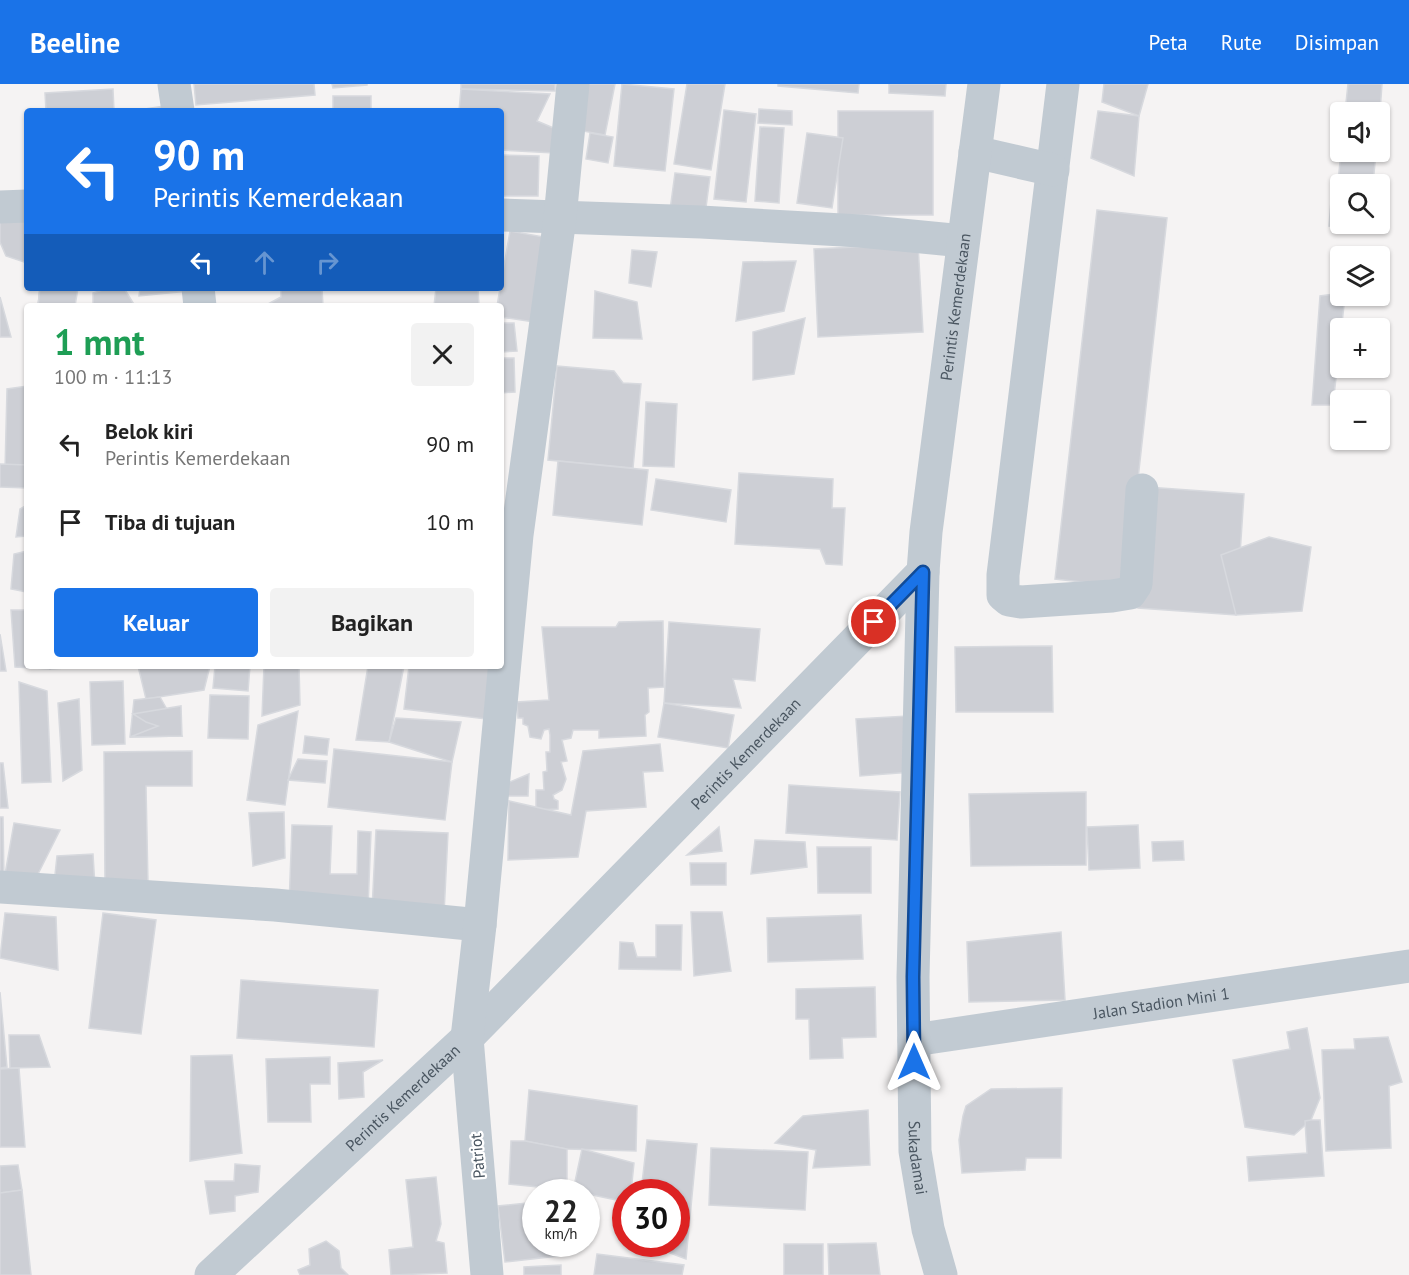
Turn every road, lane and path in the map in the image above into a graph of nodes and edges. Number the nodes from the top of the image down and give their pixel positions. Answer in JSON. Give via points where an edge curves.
{"nodes":[{"id":1,"x":174,"y":84,"type":"edge"},
{"id":2,"x":573,"y":84,"type":"edge"},
{"id":3,"x":984,"y":84,"type":"edge"},
{"id":4,"x":1063,"y":84,"type":"edge"},
{"id":5,"x":178,"y":108,"type":"edge"},
{"id":6,"x":975,"y":152,"type":"junction"},
{"id":7,"x":1053,"y":170,"type":"junction"},
{"id":8,"x":24,"y":206,"type":"edge"},
{"id":9,"x":0,"y":207,"type":"edge"},
{"id":10,"x":504,"y":215,"type":"edge"},
{"id":11,"x":560,"y":218,"type":"junction"},
{"id":12,"x":963,"y":241,"type":"junction"},
{"id":13,"x":1142,"y":490,"type":"dead end"},
{"id":14,"x":923,"y":572,"type":"junction"},
{"id":15,"x":505,"y":609,"type":"edge"},
{"id":16,"x":500,"y":669,"type":"edge"},
{"id":17,"x":0,"y":886,"type":"edge"},
{"id":18,"x":480,"y":925,"type":"junction"},
{"id":19,"x":1409,"y":966,"type":"edge"},
{"id":20,"x":466,"y":1038,"type":"junction"},
{"id":21,"x":914,"y":1040,"type":"junction"},
{"id":22,"x":211,"y":1275,"type":"edge"},
{"id":23,"x":487,"y":1275,"type":"edge"},
{"id":24,"x":941,"y":1275,"type":"edge"}],
"edges":[{"from":1,"to":5,"type":"street"},
{"from":2,"to":11,"type":"street","name":"Patriot"},
{"from":3,"to":6,"type":"street","name":"Perintis Kemerdekaan"},
{"from":4,"to":7,"type":"street"},
{"from":6,"to":7,"type":"street"},
{"from":6,"to":12,"type":"street","name":"Perintis Kemerdekaan"},
{"from":7,"to":13,"type":"street","via":[[1003,595],[1021,602],[1130,593],[1136,584]]},
{"from":8,"to":9,"type":"street"},
{"from":10,"to":11,"type":"street"},
{"from":11,"to":12,"type":"street","via":[[849,230]]},
{"from":11,"to":15,"type":"street","name":"Patriot"},
{"from":12,"to":14,"type":"street","name":"Perintis Kemerdekaan"},
{"from":14,"to":20,"type":"street","name":"Perintis Kemerdekaan"},
{"from":14,"to":21,"type":"street","name":"Sukadamai"},
{"from":16,"to":18,"type":"street","name":"Patriot"},
{"from":17,"to":18,"type":"street","via":[[275,904]]},
{"from":18,"to":20,"type":"street","name":"Patriot"},
{"from":19,"to":21,"type":"street","name":"Jalan Stadion Mini 1"},
{"from":20,"to":22,"type":"street","name":"Perintis Kemerdekaan"},
{"from":20,"to":23,"type":"street","name":"Patriot"},
{"from":21,"to":24,"type":"street","name":"Sukadamai","via":[[915,1151],[928,1229]]}]}
